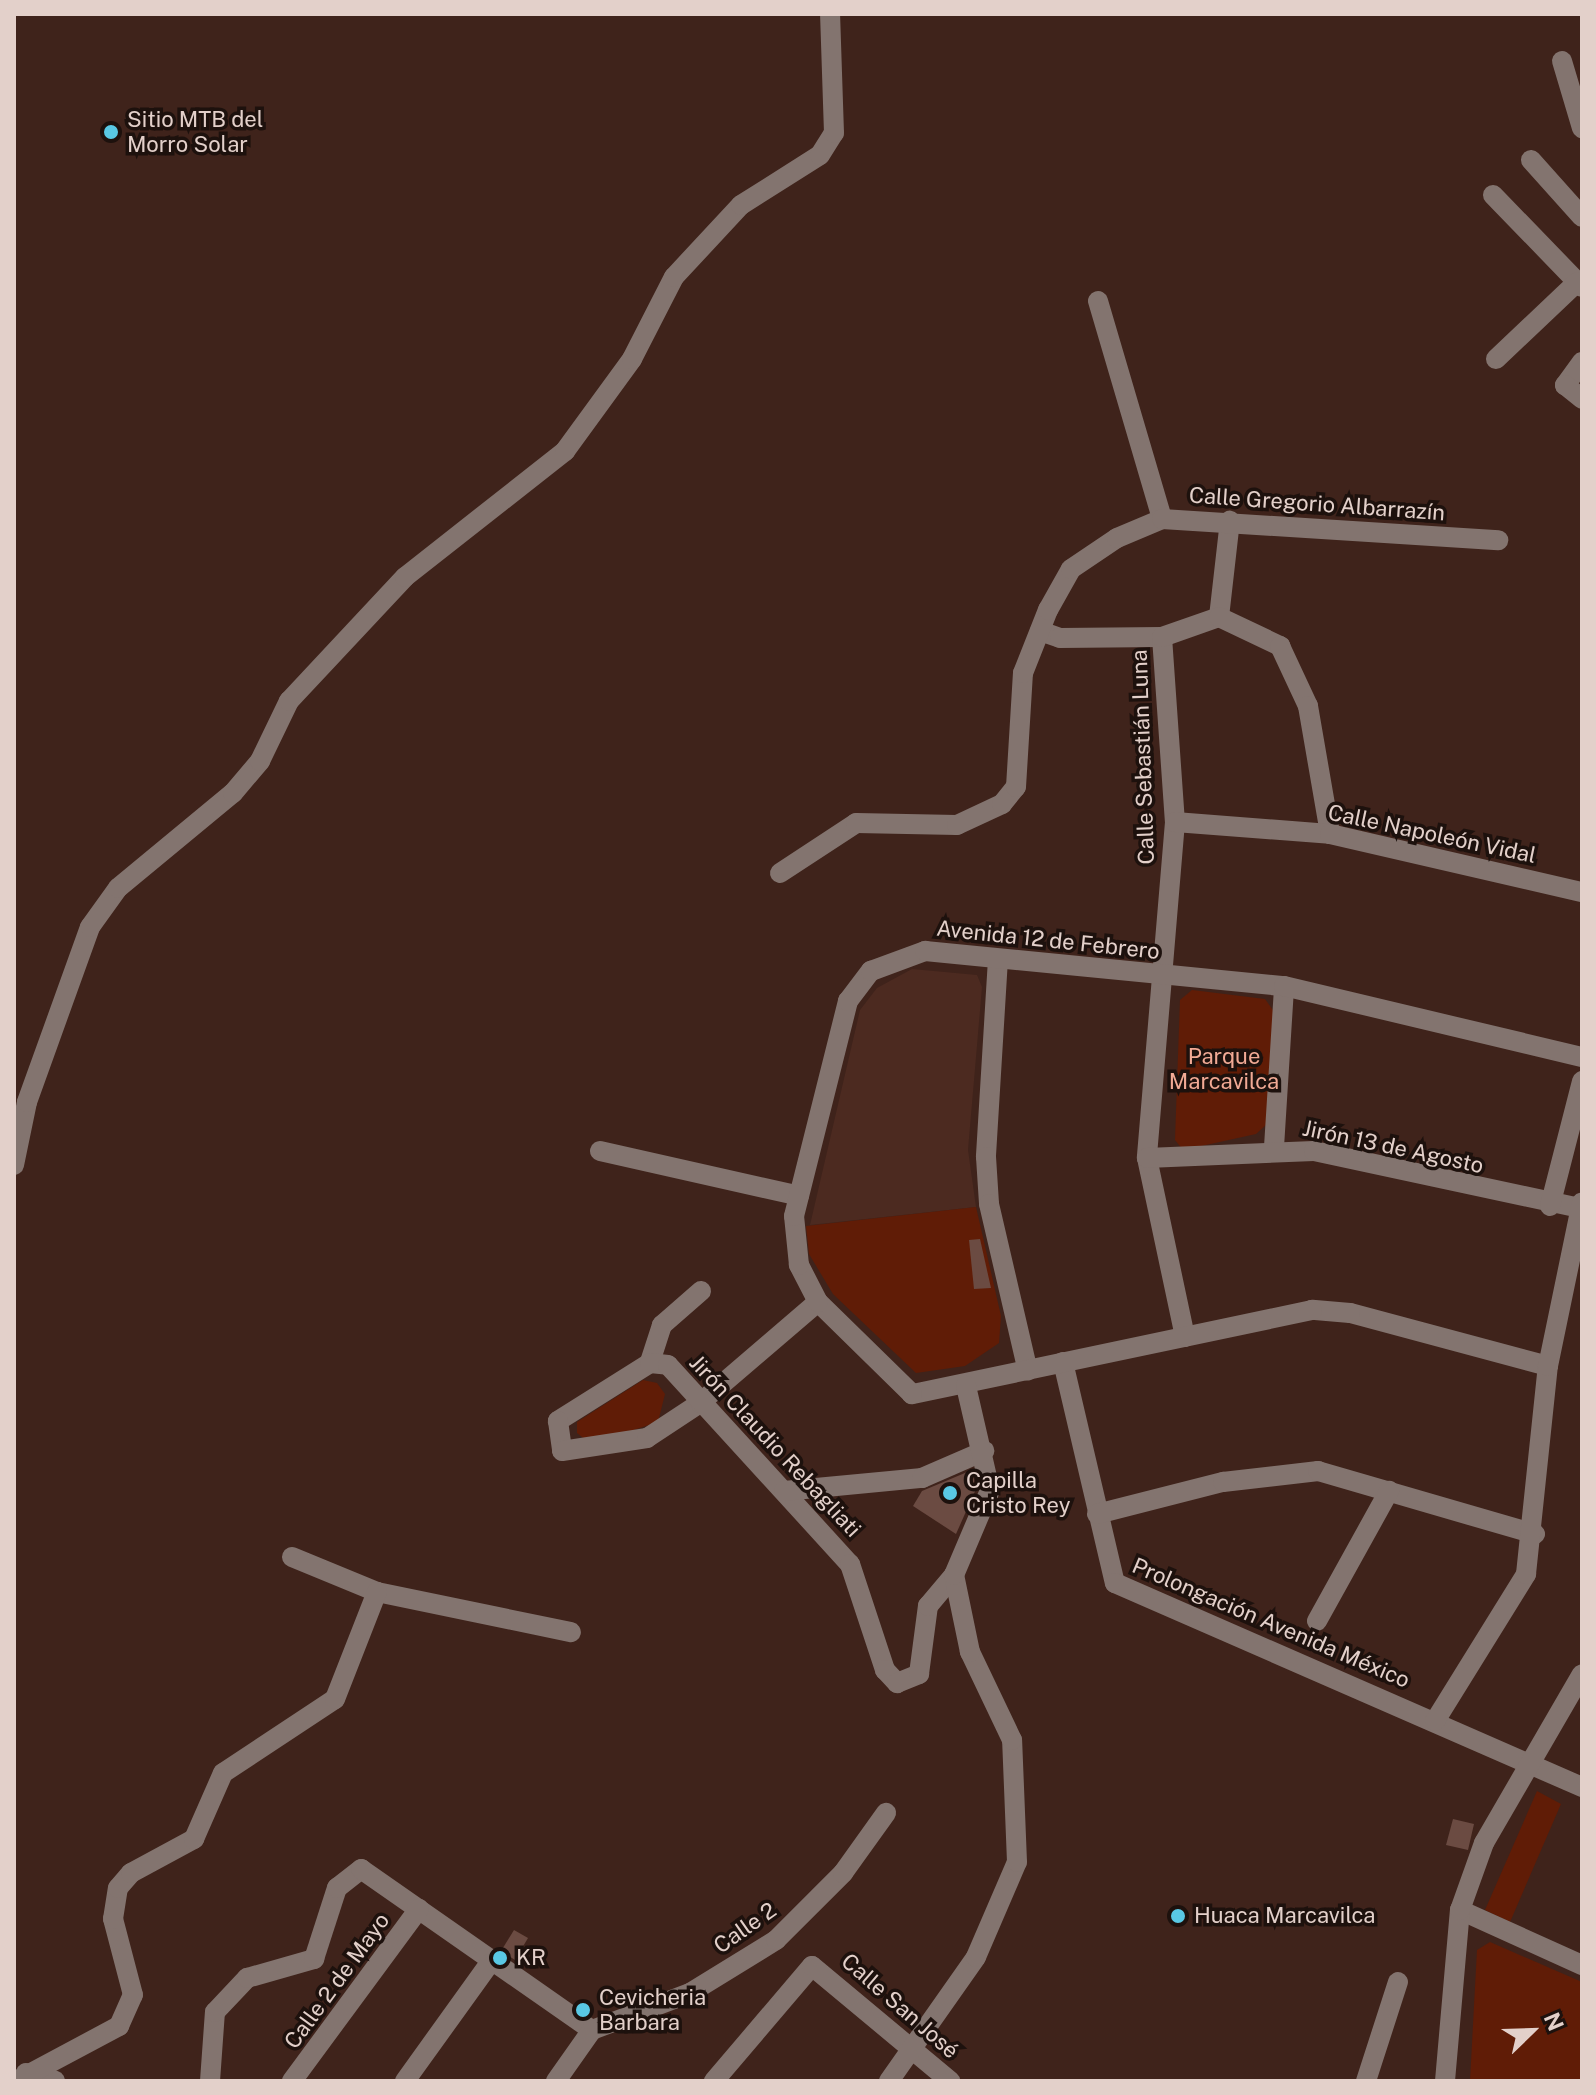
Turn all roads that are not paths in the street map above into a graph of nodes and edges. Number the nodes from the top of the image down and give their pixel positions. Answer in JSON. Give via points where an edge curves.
{"nodes":[{"id":1,"x":830,"y":14,"type":"edge"},
{"id":2,"x":1562,"y":61,"type":"dead end"},
{"id":3,"x":1582,"y":128,"type":"edge"},
{"id":4,"x":1531,"y":160,"type":"dead end"},
{"id":5,"x":1493,"y":195,"type":"dead end"},
{"id":6,"x":1582,"y":217,"type":"edge"},
{"id":7,"x":1580,"y":285,"type":"edge"},
{"id":8,"x":1098,"y":301,"type":"dead end"},
{"id":9,"x":1496,"y":359,"type":"dead end"},
{"id":10,"x":1582,"y":362,"type":"edge"},
{"id":11,"x":1582,"y":399,"type":"edge"},
{"id":12,"x":1162,"y":519,"type":"junction"},
{"id":13,"x":1230,"y":521,"type":"junction"},
{"id":14,"x":1498,"y":540,"type":"dead end"},
{"id":15,"x":1219,"y":617,"type":"junction"},
{"id":16,"x":1040,"y":631,"type":"junction"},
{"id":17,"x":1162,"y":637,"type":"junction"},
{"id":18,"x":1175,"y":822,"type":"junction"},
{"id":19,"x":1330,"y":834,"type":"junction"},
{"id":20,"x":780,"y":873,"type":"dead end"},
{"id":21,"x":1582,"y":892,"type":"edge"},
{"id":22,"x":998,"y":959,"type":"junction"},
{"id":23,"x":1162,"y":975,"type":"junction"},
{"id":24,"x":1284,"y":986,"type":"junction"},
{"id":25,"x":1582,"y":1057,"type":"edge"},
{"id":26,"x":1582,"y":1081,"type":"edge"},
{"id":27,"x":1274,"y":1147,"type":"junction"},
{"id":28,"x":600,"y":1151,"type":"dead end"},
{"id":29,"x":1147,"y":1158,"type":"junction"},
{"id":30,"x":14,"y":1165,"type":"edge"},
{"id":31,"x":799,"y":1196,"type":"junction"},
{"id":32,"x":1581,"y":1205,"type":"edge"},
{"id":33,"x":1550,"y":1206,"type":"junction"},
{"id":34,"x":701,"y":1291,"type":"dead end"},
{"id":35,"x":818,"y":1302,"type":"junction"},
{"id":36,"x":1185,"y":1337,"type":"junction"},
{"id":37,"x":1063,"y":1362,"type":"junction"},
{"id":38,"x":650,"y":1363,"type":"junction"},
{"id":39,"x":1548,"y":1366,"type":"junction"},
{"id":40,"x":1028,"y":1371,"type":"junction"},
{"id":41,"x":966,"y":1386,"type":"junction"},
{"id":42,"x":700,"y":1403,"type":"junction"},
{"id":43,"x":984,"y":1451,"type":"junction"},
{"id":44,"x":784,"y":1491,"type":"junction"},
{"id":45,"x":1389,"y":1491,"type":"junction"},
{"id":46,"x":1097,"y":1514,"type":"junction"},
{"id":47,"x":1535,"y":1534,"type":"junction"},
{"id":48,"x":292,"y":1557,"type":"dead end"},
{"id":49,"x":954,"y":1575,"type":"junction"},
{"id":50,"x":377,"y":1592,"type":"junction"},
{"id":51,"x":1317,"y":1621,"type":"dead end"},
{"id":52,"x":571,"y":1632,"type":"dead end"},
{"id":53,"x":1582,"y":1674,"type":"edge"},
{"id":54,"x":1435,"y":1721,"type":"junction"},
{"id":55,"x":1527,"y":1763,"type":"junction"},
{"id":56,"x":1582,"y":1787,"type":"edge"},
{"id":57,"x":886,"y":1813,"type":"dead end"},
{"id":58,"x":419,"y":1909,"type":"junction"},
{"id":59,"x":1460,"y":1910,"type":"junction"},
{"id":60,"x":489,"y":1964,"type":"junction"},
{"id":61,"x":1582,"y":1965,"type":"edge"},
{"id":62,"x":1398,"y":1982,"type":"dead end"},
{"id":63,"x":592,"y":2030,"type":"junction"},
{"id":64,"x":914,"y":2048,"type":"junction"},
{"id":65,"x":21,"y":2077,"type":"edge"},
{"id":66,"x":55,"y":2081,"type":"edge"},
{"id":67,"x":210,"y":2081,"type":"edge"},
{"id":68,"x":292,"y":2081,"type":"edge"},
{"id":69,"x":405,"y":2081,"type":"edge"},
{"id":70,"x":556,"y":2081,"type":"edge"},
{"id":71,"x":714,"y":2081,"type":"edge"},
{"id":72,"x":889,"y":2081,"type":"edge"},
{"id":73,"x":950,"y":2081,"type":"edge"},
{"id":74,"x":1366,"y":2081,"type":"edge"},
{"id":75,"x":1445,"y":2081,"type":"edge"}],
"edges":[{"from":1,"to":30,"type":"street","via":[[834,133],[820,155],[741,205],[674,277],[632,359],[565,451],[405,577],[289,701],[260,761],[233,793],[118,888],[90,927],[27,1102]]},
{"from":2,"to":3,"type":"street"},
{"from":4,"to":6,"type":"street"},
{"from":5,"to":7,"type":"street"},
{"from":7,"to":9,"type":"street"},
{"from":8,"to":12,"type":"street"},
{"from":10,"to":11,"type":"street","via":[[1565,385]]},
{"from":12,"to":13,"type":"street","name":"Calle Gregorio Albarrazín"},
{"from":12,"to":16,"type":"street","name":"Calle Gregorio Albarrazín","via":[[1071,569]]},
{"from":13,"to":14,"type":"street","name":"Calle Gregorio Albarrazín"},
{"from":13,"to":15,"type":"street"},
{"from":15,"to":17,"type":"street","name":"Calle Sebastián Luna"},
{"from":15,"to":19,"type":"street","via":[[1280,646],[1299,679]]},
{"from":16,"to":17,"type":"street","via":[[1060,638]]},
{"from":16,"to":20,"type":"street","name":"Calle Gregorio Albarrazín","via":[[1023,673],[1021,766],[1002,804],[957,825],[856,823]]},
{"from":17,"to":18,"type":"street","name":"Calle Sebastián Luna"},
{"from":18,"to":19,"type":"street","name":"Calle Napoleón Vidal"},
{"from":18,"to":23,"type":"street","name":"Calle Sebastián Luna"},
{"from":19,"to":21,"type":"street","name":"Calle Napoleón Vidal"},
{"from":22,"to":23,"type":"street","name":"Avenida 12 de Febrero"},
{"from":22,"to":31,"type":"street","name":"Avenida 12 de Febrero","via":[[925,951],[891,958],[858,984]]},
{"from":22,"to":40,"type":"street","via":[[988,1188]]},
{"from":23,"to":24,"type":"street","name":"Avenida 12 de Febrero"},
{"from":23,"to":29,"type":"street","name":"Calle Sebastián Luna"},
{"from":24,"to":25,"type":"street","name":"Avenida 12 de Febrero"},
{"from":24,"to":27,"type":"street"},
{"from":26,"to":33,"type":"street"},
{"from":27,"to":29,"type":"street","name":"Jirón 13 de Agosto"},
{"from":27,"to":33,"type":"street","name":"Jirón 13 de Agosto"},
{"from":28,"to":31,"type":"street"},
{"from":29,"to":36,"type":"street","name":"Calle Sebastián Luna"},
{"from":31,"to":35,"type":"street","name":"Avenida 12 de Febrero","via":[[795,1243]]},
{"from":32,"to":33,"type":"street","name":"Jirón 13 de Agosto"},
{"from":32,"to":39,"type":"street"},
{"from":34,"to":38,"type":"street","via":[[662,1325]]},
{"from":35,"to":41,"type":"street","name":"Avenida 12 de Febrero","via":[[912,1394]]},
{"from":35,"to":42,"type":"street"},
{"from":36,"to":37,"type":"street","name":"Avenida 12 de Febrero"},
{"from":36,"to":39,"type":"street","name":"Avenida 12 de Febrero","via":[[1312,1310],[1350,1313]]},
{"from":37,"to":40,"type":"street","name":"Avenida 12 de Febrero"},
{"from":37,"to":46,"type":"street","name":"Prolongación Avenida México"},
{"from":38,"to":42,"type":"street","name":"Jirón Claudio Rebagliati","via":[[668,1365]]},
{"from":38,"to":42,"type":"street","via":[[558,1421],[562,1451],[629,1444]]},
{"from":39,"to":47,"type":"street"},
{"from":40,"to":41,"type":"street","name":"Avenida 12 de Febrero"},
{"from":41,"to":43,"type":"street"},
{"from":42,"to":44,"type":"street","name":"Jirón Claudio Rebagliati"},
{"from":43,"to":44,"type":"street","via":[[922,1478]]},
{"from":43,"to":49,"type":"street","via":[[990,1490]]},
{"from":44,"to":49,"type":"street","name":"Jirón Claudio Rebagliati","via":[[850,1564],[888,1676],[902,1685],[919,1674],[928,1606]]},
{"from":45,"to":46,"type":"street","via":[[1318,1471],[1283,1473]]},
{"from":45,"to":47,"type":"street"},
{"from":45,"to":51,"type":"street"},
{"from":46,"to":54,"type":"street","name":"Prolongación Avenida México","via":[[1115,1583],[1136,1596]]},
{"from":47,"to":54,"type":"street","via":[[1526,1574]]},
{"from":48,"to":50,"type":"street"},
{"from":49,"to":64,"type":"street","via":[[970,1652],[1012,1740],[1017,1862],[976,1957]]},
{"from":50,"to":52,"type":"street"},
{"from":50,"to":65,"type":"street","via":[[335,1699],[223,1773],[194,1839],[131,1873],[118,1888],[113,1919],[133,1995],[119,2026]]},
{"from":53,"to":55,"type":"street"},
{"from":54,"to":55,"type":"street","name":"Prolongación Avenida México"},
{"from":55,"to":56,"type":"street","name":"Prolongación Avenida México"},
{"from":55,"to":59,"type":"street"},
{"from":57,"to":63,"type":"street","name":"Calle 2","via":[[843,1873],[776,1940],[690,1993]]},
{"from":58,"to":60,"type":"street"},
{"from":58,"to":67,"type":"street","via":[[378,1875],[361,1869],[347,1876],[314,1959],[247,1978],[215,2012]]},
{"from":58,"to":68,"type":"street","name":"Calle 2 de Mayo"},
{"from":59,"to":61,"type":"street"},
{"from":59,"to":75,"type":"street"},
{"from":60,"to":63,"type":"street"},
{"from":60,"to":69,"type":"street"},
{"from":62,"to":74,"type":"street"},
{"from":63,"to":70,"type":"street"},
{"from":64,"to":71,"type":"street","name":"Calle San José","via":[[819,1968],[805,1968]]},
{"from":64,"to":72,"type":"street"},
{"from":64,"to":73,"type":"street","name":"Calle San José"},
{"from":65,"to":66,"type":"street"}]}
